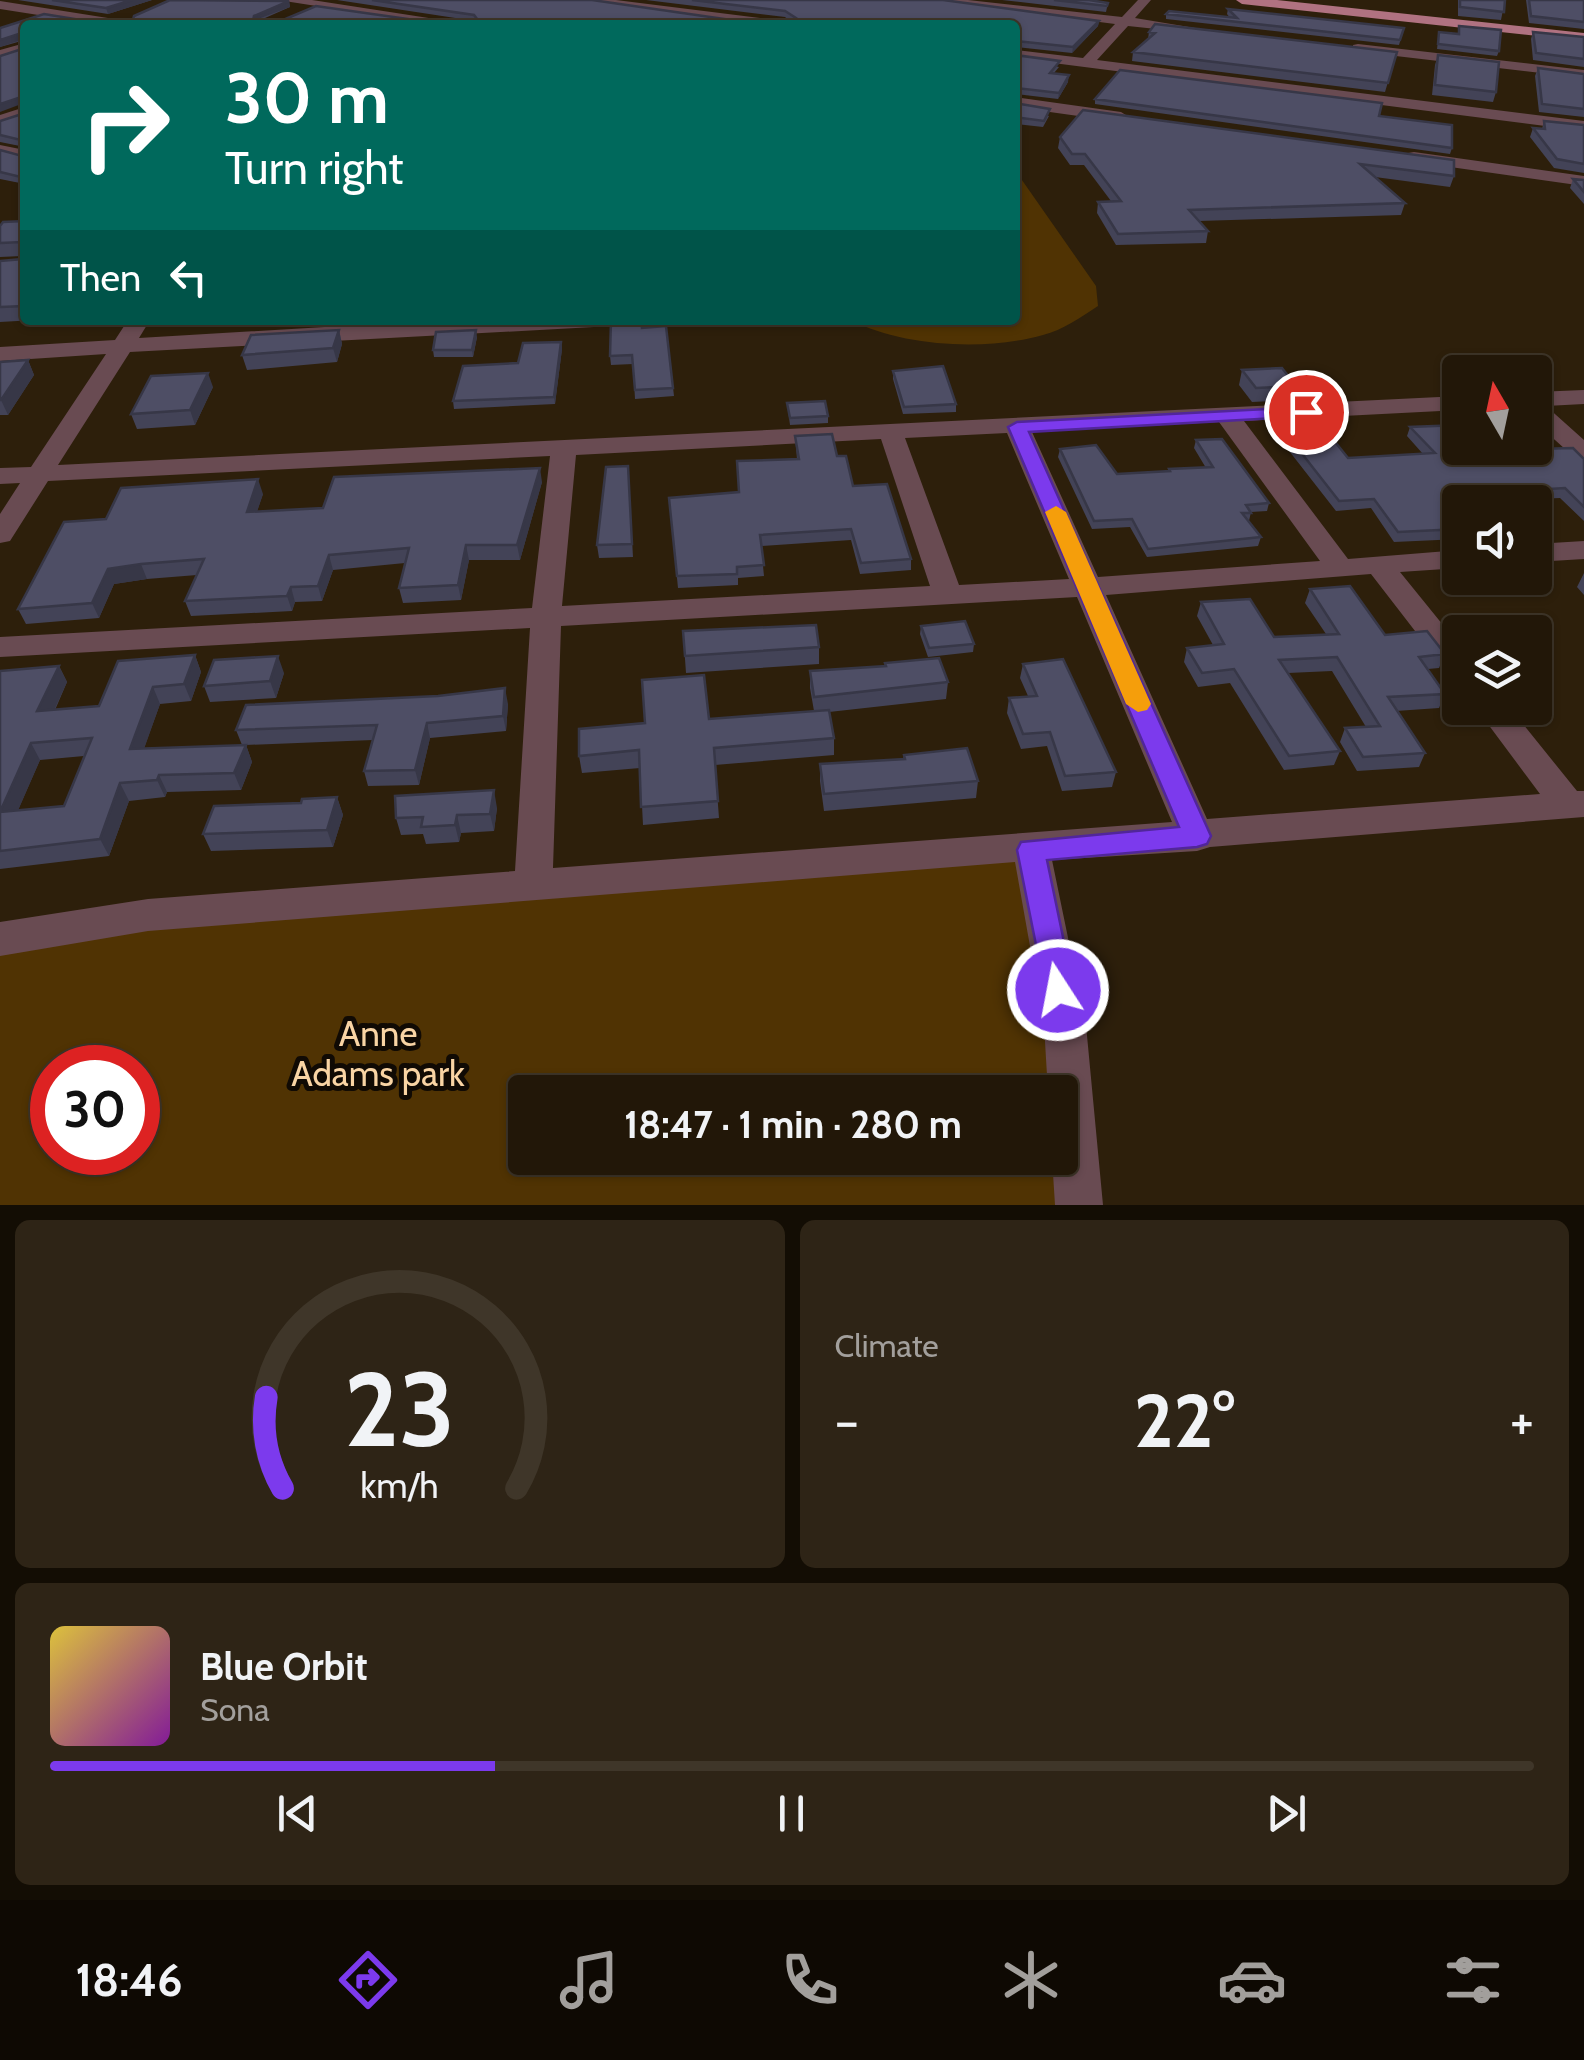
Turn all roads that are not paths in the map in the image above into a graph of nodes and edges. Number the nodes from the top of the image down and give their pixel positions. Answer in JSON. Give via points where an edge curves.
{"nodes":[{"id":1,"x":284,"y":0,"type":"edge"},
{"id":2,"x":585,"y":0,"type":"edge"},
{"id":3,"x":730,"y":0,"type":"edge"},
{"id":4,"x":934,"y":0,"type":"edge"},
{"id":5,"x":1144,"y":0,"type":"edge"},
{"id":6,"x":1242,"y":0,"type":"edge"},
{"id":7,"x":324,"y":2,"type":"edge"},
{"id":8,"x":1294,"y":2,"type":"edge"},
{"id":9,"x":0,"y":5,"type":"edge"},
{"id":10,"x":626,"y":5,"type":"junction"},
{"id":11,"x":993,"y":7,"type":"junction"},
{"id":12,"x":142,"y":11,"type":"edge"},
{"id":13,"x":704,"y":15,"type":"junction"},
{"id":14,"x":282,"y":18,"type":"edge"},
{"id":15,"x":81,"y":20,"type":"edge"},
{"id":16,"x":115,"y":20,"type":"edge"},
{"id":17,"x":437,"y":20,"type":"edge"},
{"id":18,"x":594,"y":20,"type":"edge"},
{"id":19,"x":744,"y":20,"type":"edge"},
{"id":20,"x":976,"y":20,"type":"edge"},
{"id":21,"x":1124,"y":22,"type":"junction"},
{"id":22,"x":1201,"y":30,"type":"edge"},
{"id":23,"x":1584,"y":33,"type":"edge"},
{"id":24,"x":1335,"y":46,"type":"edge"},
{"id":25,"x":1020,"y":55,"type":"edge"},
{"id":26,"x":1086,"y":64,"type":"junction"},
{"id":27,"x":1584,"y":74,"type":"edge"},
{"id":28,"x":1205,"y":78,"type":"junction"},
{"id":29,"x":1196,"y":94,"type":"edge"},
{"id":30,"x":1020,"y":103,"type":"edge"},
{"id":31,"x":1143,"y":120,"type":"edge"},
{"id":32,"x":1584,"y":126,"type":"edge"},
{"id":33,"x":1386,"y":154,"type":"edge"},
{"id":34,"x":1584,"y":181,"type":"edge"},
{"id":35,"x":135,"y":325,"type":"edge"},
{"id":36,"x":365,"y":325,"type":"edge"},
{"id":37,"x":122,"y":344,"type":"junction"},
{"id":38,"x":0,"y":354,"type":"edge"},
{"id":39,"x":1584,"y":397,"type":"edge"},
{"id":40,"x":1552,"y":398,"type":"edge"},
{"id":41,"x":1442,"y":404,"type":"edge"},
{"id":42,"x":1228,"y":417,"type":"junction"},
{"id":43,"x":1552,"y":425,"type":"edge"},
{"id":44,"x":1017,"y":427,"type":"junction"},
{"id":45,"x":892,"y":433,"type":"junction"},
{"id":46,"x":564,"y":450,"type":"junction"},
{"id":47,"x":1584,"y":454,"type":"edge"},
{"id":48,"x":39,"y":474,"type":"junction"},
{"id":49,"x":0,"y":476,"type":"edge"},
{"id":50,"x":0,"y":535,"type":"edge"},
{"id":51,"x":1584,"y":550,"type":"edge"},
{"id":52,"x":1552,"y":553,"type":"edge"},
{"id":53,"x":1442,"y":560,"type":"edge"},
{"id":54,"x":1380,"y":565,"type":"junction"},
{"id":55,"x":1340,"y":568,"type":"junction"},
{"id":56,"x":1090,"y":587,"type":"junction"},
{"id":57,"x":948,"y":595,"type":"junction"},
{"id":58,"x":546,"y":616,"type":"junction"},
{"id":59,"x":1442,"y":644,"type":"edge"},
{"id":60,"x":0,"y":647,"type":"edge"},
{"id":61,"x":1507,"y":725,"type":"edge"},
{"id":62,"x":1576,"y":805,"type":"edge"},
{"id":63,"x":1197,"y":836,"type":"junction"},
{"id":64,"x":1031,"y":850,"type":"junction"},
{"id":65,"x":532,"y":887,"type":"junction"},
{"id":66,"x":0,"y":939,"type":"edge"},
{"id":67,"x":1079,"y":1205,"type":"edge"}],
"edges":[{"from":1,"to":7,"type":"street"},
{"from":2,"to":10,"type":"street"},
{"from":3,"to":13,"type":"street"},
{"from":4,"to":11,"type":"street"},
{"from":5,"to":21,"type":"street"},
{"from":6,"to":8,"type":"main road"},
{"from":7,"to":14,"type":"street"},
{"from":7,"to":17,"type":"street"},
{"from":8,"to":23,"type":"main road"},
{"from":9,"to":15,"type":"street"},
{"from":10,"to":13,"type":"street"},
{"from":10,"to":18,"type":"street"},
{"from":11,"to":20,"type":"street"},
{"from":11,"to":21,"type":"street"},
{"from":12,"to":16,"type":"street"},
{"from":13,"to":19,"type":"street"},
{"from":21,"to":22,"type":"street"},
{"from":21,"to":26,"type":"street"},
{"from":24,"to":27,"type":"street"},
{"from":25,"to":26,"type":"street"},
{"from":26,"to":28,"type":"street"},
{"from":28,"to":29,"type":"street"},
{"from":28,"to":32,"type":"street"},
{"from":30,"to":31,"type":"street"},
{"from":33,"to":34,"type":"street"},
{"from":35,"to":37,"type":"street"},
{"from":36,"to":37,"type":"street"},
{"from":37,"to":38,"type":"street"},
{"from":37,"to":48,"type":"street"},
{"from":39,"to":40,"type":"street"},
{"from":41,"to":42,"type":"street"},
{"from":42,"to":44,"type":"street"},
{"from":42,"to":55,"type":"street"},
{"from":43,"to":47,"type":"street"},
{"from":44,"to":45,"type":"street"},
{"from":44,"to":56,"type":"street"},
{"from":45,"to":46,"type":"street"},
{"from":45,"to":57,"type":"street"},
{"from":46,"to":48,"type":"street"},
{"from":46,"to":58,"type":"street"},
{"from":48,"to":49,"type":"street"},
{"from":48,"to":50,"type":"street"},
{"from":51,"to":52,"type":"street"},
{"from":53,"to":54,"type":"street"},
{"from":54,"to":55,"type":"street"},
{"from":54,"to":59,"type":"street"},
{"from":55,"to":56,"type":"street"},
{"from":56,"to":57,"type":"street"},
{"from":56,"to":63,"type":"street"},
{"from":57,"to":58,"type":"street"},
{"from":58,"to":60,"type":"street"},
{"from":58,"to":65,"type":"street"},
{"from":61,"to":62,"type":"street"},
{"from":62,"to":63,"type":"street"},
{"from":63,"to":64,"type":"street"},
{"from":64,"to":65,"type":"street"},
{"from":64,"to":67,"type":"street","via":[[1065,1025]]},
{"from":65,"to":66,"type":"street","via":[[148,916]]}]}
